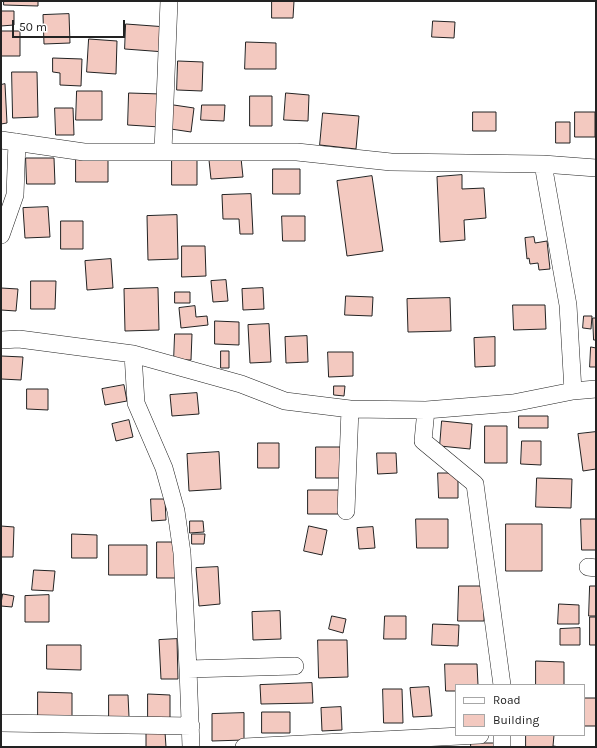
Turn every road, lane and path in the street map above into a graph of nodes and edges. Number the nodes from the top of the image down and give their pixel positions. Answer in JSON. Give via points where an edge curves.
{"nodes":[{"id":1,"x":169,"y":1,"type":"edge"},
{"id":2,"x":9,"y":141,"type":"edge"},
{"id":3,"x":163,"y":150,"type":"junction"},
{"id":4,"x":543,"y":164,"type":"junction"},
{"id":5,"x":596,"y":168,"type":"edge"},
{"id":6,"x":1,"y":235,"type":"edge"},
{"id":7,"x":1,"y":340,"type":"edge"},
{"id":8,"x":133,"y":354,"type":"junction"},
{"id":9,"x":596,"y":389,"type":"edge"},
{"id":10,"x":573,"y":391,"type":"junction"},
{"id":11,"x":350,"y":409,"type":"junction"},
{"id":12,"x":426,"y":410,"type":"junction"},
{"id":13,"x":346,"y":511,"type":"dead end"},
{"id":14,"x":295,"y":666,"type":"dead end"},
{"id":15,"x":188,"y":669,"type":"junction"},
{"id":16,"x":502,"y":684,"type":"edge"},
{"id":17,"x":1,"y":723,"type":"edge"},
{"id":18,"x":192,"y":726,"type":"junction"},
{"id":19,"x":460,"y":736,"type":"edge"},
{"id":20,"x":502,"y":736,"type":"edge"},
{"id":21,"x":192,"y":747,"type":"edge"},
{"id":22,"x":244,"y":747,"type":"edge"},
{"id":23,"x":502,"y":747,"type":"edge"}],
"edges":[{"from":1,"to":3,"type":"street"},
{"from":2,"to":3,"type":"street","via":[[84,152]]},
{"from":2,"to":6,"type":"street","via":[[15,195]]},
{"from":3,"to":4,"type":"street","via":[[296,152],[391,162]]},
{"from":4,"to":5,"type":"street"},
{"from":4,"to":10,"type":"street","via":[[568,305]]},
{"from":7,"to":8,"type":"street","via":[[18,339]]},
{"from":8,"to":11,"type":"street","via":[[241,384],[285,401]]},
{"from":8,"to":15,"type":"street","via":[[136,403],[164,468],[176,511],[182,554]]},
{"from":9,"to":10,"type":"street"},
{"from":10,"to":12,"type":"street","via":[[513,403]]},
{"from":11,"to":12,"type":"street"},
{"from":11,"to":13,"type":"street"},
{"from":12,"to":16,"type":"street","via":[[422,441],[475,484]]},
{"from":14,"to":15,"type":"street"},
{"from":15,"to":18,"type":"street"},
{"from":17,"to":18,"type":"street"},
{"from":18,"to":21,"type":"street"},
{"from":19,"to":22,"type":"street"},
{"from":20,"to":23,"type":"street"}]}
